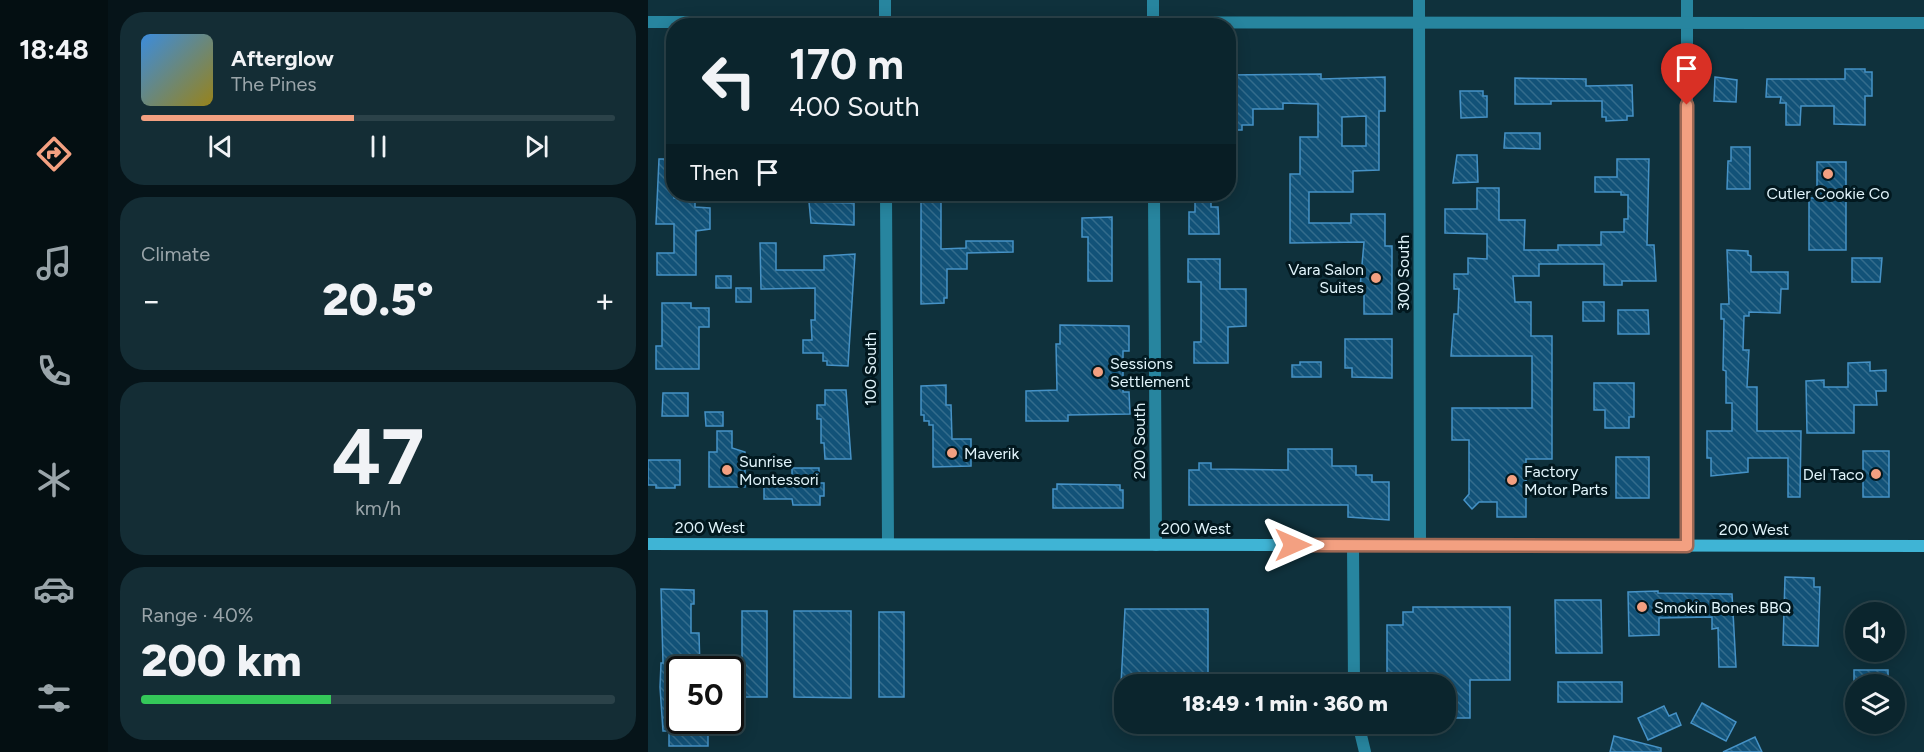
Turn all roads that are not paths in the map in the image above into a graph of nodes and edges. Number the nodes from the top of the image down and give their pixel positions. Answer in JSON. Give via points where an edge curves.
{"nodes":[{"id":1,"x":885,"y":0,"type":"edge"},
{"id":2,"x":1153,"y":0,"type":"edge"},
{"id":3,"x":1419,"y":0,"type":"edge"},
{"id":4,"x":1687,"y":0,"type":"edge"},
{"id":5,"x":885,"y":18,"type":"edge"},
{"id":6,"x":1153,"y":18,"type":"edge"},
{"id":7,"x":648,"y":22,"type":"edge"},
{"id":8,"x":666,"y":22,"type":"edge"},
{"id":9,"x":1419,"y":22,"type":"junction"},
{"id":10,"x":1236,"y":23,"type":"edge"},
{"id":11,"x":1687,"y":23,"type":"junction"},
{"id":12,"x":1924,"y":23,"type":"edge"},
{"id":13,"x":886,"y":201,"type":"edge"},
{"id":14,"x":1154,"y":201,"type":"edge"},
{"id":15,"x":648,"y":544,"type":"edge"},
{"id":16,"x":888,"y":544,"type":"junction"},
{"id":17,"x":1156,"y":545,"type":"junction"},
{"id":18,"x":1353,"y":545,"type":"junction"},
{"id":19,"x":1420,"y":545,"type":"junction"},
{"id":20,"x":1687,"y":546,"type":"junction"},
{"id":21,"x":1924,"y":546,"type":"edge"},
{"id":22,"x":1353,"y":674,"type":"edge"},
{"id":23,"x":1361,"y":734,"type":"edge"},
{"id":24,"x":1365,"y":752,"type":"edge"}],
"edges":[{"from":1,"to":5,"type":"street"},
{"from":2,"to":6,"type":"street"},
{"from":3,"to":9,"type":"street","name":"300 South"},
{"from":4,"to":11,"type":"street"},
{"from":7,"to":8,"type":"street"},
{"from":9,"to":10,"type":"street"},
{"from":9,"to":11,"type":"street"},
{"from":9,"to":19,"type":"street","name":"300 South"},
{"from":11,"to":12,"type":"street"},
{"from":11,"to":20,"type":"street"},
{"from":13,"to":16,"type":"street","name":"100 South"},
{"from":14,"to":17,"type":"street","name":"200 South"},
{"from":15,"to":16,"type":"main road","name":"200 West"},
{"from":16,"to":17,"type":"main road","name":"200 West"},
{"from":17,"to":18,"type":"main road","name":"200 West"},
{"from":18,"to":19,"type":"main road","name":"200 West"},
{"from":18,"to":22,"type":"street"},
{"from":19,"to":20,"type":"main road","name":"200 West"},
{"from":20,"to":21,"type":"main road","name":"200 West"},
{"from":23,"to":24,"type":"street"}]}
